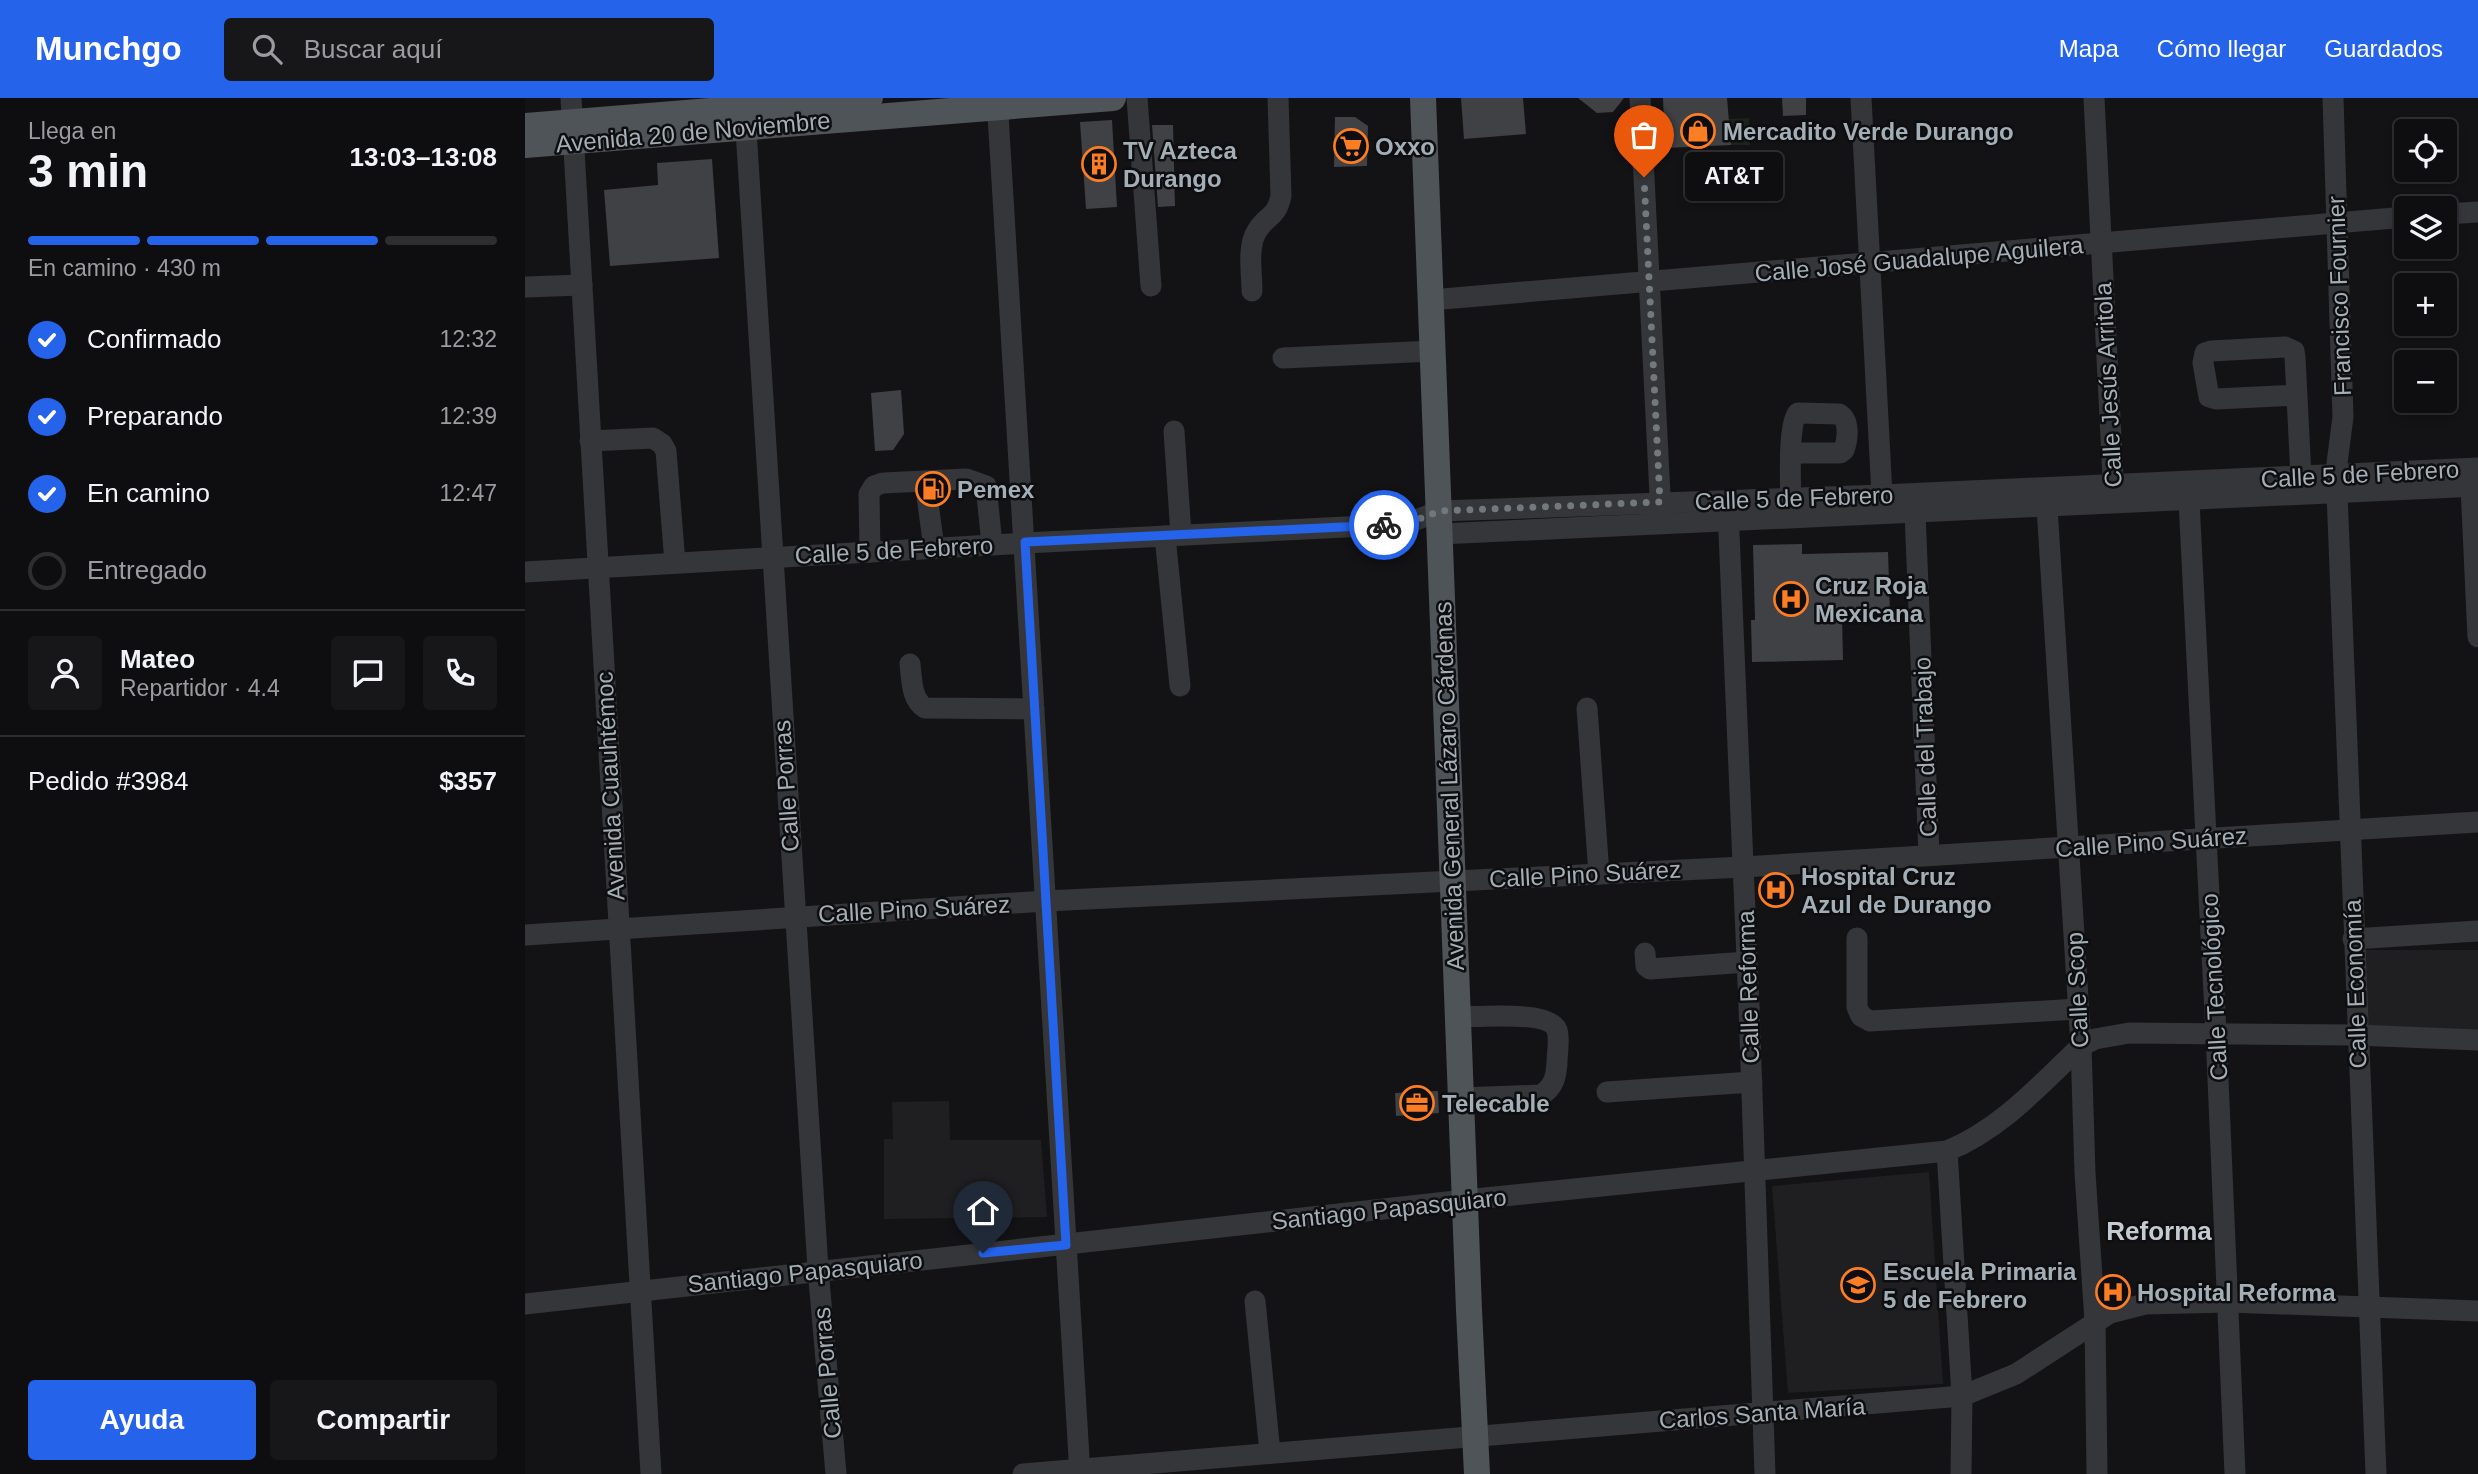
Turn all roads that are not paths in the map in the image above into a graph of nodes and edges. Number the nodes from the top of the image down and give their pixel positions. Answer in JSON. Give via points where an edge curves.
{"nodes":[{"id":1,"x":870,"y":98,"type":"edge"},
{"id":2,"x":1113,"y":98,"type":"edge"},
{"id":3,"x":1137,"y":98,"type":"edge"},
{"id":4,"x":1278,"y":98,"type":"edge"},
{"id":5,"x":1423,"y":98,"type":"edge"},
{"id":6,"x":1640,"y":98,"type":"edge"},
{"id":7,"x":1861,"y":98,"type":"edge"},
{"id":8,"x":2094,"y":98,"type":"edge"},
{"id":9,"x":2333,"y":98,"type":"edge"},
{"id":10,"x":997,"y":103,"type":"edge"},
{"id":11,"x":745,"y":111,"type":"edge"},
{"id":12,"x":572,"y":121,"type":"edge"},
{"id":13,"x":525,"y":126,"type":"edge"},
{"id":14,"x":525,"y":145,"type":"edge"},
{"id":15,"x":2478,"y":212,"type":"edge"},
{"id":16,"x":2457,"y":214,"type":"edge"},
{"id":17,"x":2394,"y":218,"type":"edge"},
{"id":18,"x":2337,"y":222,"type":"junction"},
{"id":19,"x":2101,"y":244,"type":"junction"},
{"id":20,"x":1871,"y":263,"type":"junction"},
{"id":21,"x":1649,"y":282,"type":"junction"},
{"id":22,"x":582,"y":285,"type":"junction"},
{"id":23,"x":1151,"y":286,"type":"dead end"},
{"id":24,"x":525,"y":287,"type":"edge"},
{"id":25,"x":1252,"y":291,"type":"dead end"},
{"id":26,"x":1431,"y":300,"type":"junction"},
{"id":27,"x":1433,"y":351,"type":"junction"},
{"id":28,"x":1283,"y":358,"type":"dead end"},
{"id":29,"x":2297,"y":395,"type":"junction"},
{"id":30,"x":1174,"y":431,"type":"dead end"},
{"id":31,"x":590,"y":441,"type":"junction"},
{"id":32,"x":1791,"y":453,"type":"dead end"},
{"id":33,"x":2301,"y":477,"type":"junction"},
{"id":34,"x":2476,"y":480,"type":"edge"},
{"id":35,"x":925,"y":481,"type":"junction"},
{"id":36,"x":2336,"y":484,"type":"junction"},
{"id":37,"x":1882,"y":495,"type":"junction"},
{"id":38,"x":2114,"y":495,"type":"junction"},
{"id":39,"x":2189,"y":501,"type":"junction"},
{"id":40,"x":1660,"y":502,"type":"junction"},
{"id":41,"x":2047,"y":507,"type":"junction"},
{"id":42,"x":1791,"y":508,"type":"junction"},
{"id":43,"x":1728,"y":511,"type":"junction"},
{"id":44,"x":1915,"y":513,"type":"junction"},
{"id":45,"x":1440,"y":522,"type":"junction"},
{"id":46,"x":1661,"y":524,"type":"junction"},
{"id":47,"x":1173,"y":535,"type":"junction"},
{"id":48,"x":1025,"y":542,"type":"junction"},
{"id":49,"x":992,"y":544,"type":"junction"},
{"id":50,"x":934,"y":548,"type":"junction"},
{"id":51,"x":870,"y":552,"type":"junction"},
{"id":52,"x":772,"y":557,"type":"junction"},
{"id":53,"x":675,"y":563,"type":"junction"},
{"id":54,"x":598,"y":568,"type":"junction"},
{"id":55,"x":525,"y":572,"type":"edge"},
{"id":56,"x":2478,"y":637,"type":"edge"},
{"id":57,"x":910,"y":664,"type":"dead end"},
{"id":58,"x":1180,"y":686,"type":"dead end"},
{"id":59,"x":1587,"y":708,"type":"dead end"},
{"id":60,"x":1034,"y":709,"type":"junction"},
{"id":61,"x":2478,"y":821,"type":"edge"},
{"id":62,"x":2349,"y":829,"type":"junction"},
{"id":63,"x":2206,"y":838,"type":"junction"},
{"id":64,"x":2069,"y":848,"type":"junction"},
{"id":65,"x":1929,"y":856,"type":"junction"},
{"id":66,"x":1743,"y":867,"type":"junction"},
{"id":67,"x":1599,"y":874,"type":"junction"},
{"id":68,"x":1453,"y":881,"type":"junction"},
{"id":69,"x":1046,"y":901,"type":"junction"},
{"id":70,"x":795,"y":916,"type":"junction"},
{"id":71,"x":619,"y":928,"type":"junction"},
{"id":72,"x":2478,"y":931,"type":"edge"},
{"id":73,"x":525,"y":935,"type":"edge"},
{"id":74,"x":1857,"y":938,"type":"dead end"},
{"id":75,"x":2353,"y":939,"type":"junction"},
{"id":76,"x":1645,"y":953,"type":"dead end"},
{"id":77,"x":1747,"y":962,"type":"junction"},
{"id":78,"x":2078,"y":1009,"type":"junction"},
{"id":79,"x":1458,"y":1017,"type":"junction"},
{"id":80,"x":2216,"y":1032,"type":"junction"},
{"id":81,"x":2357,"y":1035,"type":"junction"},
{"id":82,"x":2478,"y":1040,"type":"edge"},
{"id":83,"x":2081,"y":1046,"type":"junction"},
{"id":84,"x":1752,"y":1082,"type":"junction"},
{"id":85,"x":1607,"y":1092,"type":"dead end"},
{"id":86,"x":1461,"y":1098,"type":"junction"},
{"id":87,"x":1947,"y":1151,"type":"junction"},
{"id":88,"x":1755,"y":1169,"type":"junction"},
{"id":89,"x":1465,"y":1199,"type":"junction"},
{"id":90,"x":1066,"y":1245,"type":"junction"},
{"id":91,"x":818,"y":1269,"type":"junction"},
{"id":92,"x":640,"y":1290,"type":"junction"},
{"id":93,"x":1255,"y":1301,"type":"dead end"},
{"id":94,"x":2229,"y":1302,"type":"junction"},
{"id":95,"x":525,"y":1304,"type":"edge"},
{"id":96,"x":2369,"y":1307,"type":"junction"},
{"id":97,"x":2478,"y":1311,"type":"edge"},
{"id":98,"x":2095,"y":1321,"type":"junction"},
{"id":99,"x":1962,"y":1396,"type":"junction"},
{"id":100,"x":1762,"y":1413,"type":"junction"},
{"id":101,"x":1476,"y":1434,"type":"junction"},
{"id":102,"x":1270,"y":1452,"type":"junction"},
{"id":103,"x":1080,"y":1471,"type":"edge"},
{"id":104,"x":652,"y":1474,"type":"edge"},
{"id":105,"x":836,"y":1474,"type":"edge"},
{"id":106,"x":1023,"y":1474,"type":"edge"},
{"id":107,"x":1477,"y":1474,"type":"edge"},
{"id":108,"x":1765,"y":1474,"type":"edge"},
{"id":109,"x":1961,"y":1474,"type":"edge"},
{"id":110,"x":2097,"y":1474,"type":"edge"},
{"id":111,"x":2235,"y":1474,"type":"edge"},
{"id":112,"x":2376,"y":1474,"type":"edge"}],
"edges":[{"from":1,"to":11,"type":"main road","name":"Avenida 20 de Noviembre"},
{"from":2,"to":10,"type":"main road","name":"Avenida 20 de Noviembre"},
{"from":3,"to":23,"type":"street"},
{"from":4,"to":25,"type":"street","via":[[1281,196],[1277,211],[1253,239]]},
{"from":5,"to":26,"type":"main road","name":"Avenida General Lázaro Cárdenas"},
{"from":6,"to":21,"type":"street"},
{"from":7,"to":20,"type":"street"},
{"from":8,"to":19,"type":"street","name":"Calle Jesús Arritola"},
{"from":9,"to":18,"type":"street","name":"Francisco Fournier"},
{"from":10,"to":11,"type":"main road","name":"Avenida 20 de Noviembre"},
{"from":10,"to":48,"type":"street"},
{"from":11,"to":12,"type":"main road","name":"Avenida 20 de Noviembre"},
{"from":11,"to":52,"type":"street","name":"Calle Porras"},
{"from":12,"to":13,"type":"main road","name":"Avenida 20 de Noviembre"},
{"from":12,"to":14,"type":"main road","name":"Avenida 20 de Noviembre"},
{"from":12,"to":22,"type":"street","name":"Avenida Cuauhtémoc"},
{"from":15,"to":16,"type":"street"},
{"from":17,"to":18,"type":"street","name":"Calle José Guadalupe Aguilera"},
{"from":18,"to":19,"type":"street","name":"Calle José Guadalupe Aguilera"},
{"from":18,"to":36,"type":"street","name":"Francisco Fournier","via":[[2343,417]]},
{"from":19,"to":20,"type":"street","name":"Calle José Guadalupe Aguilera"},
{"from":19,"to":38,"type":"street","name":"Calle Jesús Arritola"},
{"from":20,"to":21,"type":"street","name":"Calle José Guadalupe Aguilera"},
{"from":20,"to":37,"type":"street"},
{"from":21,"to":26,"type":"street","name":"Calle José Guadalupe Aguilera"},
{"from":21,"to":40,"type":"street"},
{"from":22,"to":24,"type":"street"},
{"from":22,"to":31,"type":"street","name":"Avenida Cuauhtémoc"},
{"from":26,"to":27,"type":"main road","name":"Avenida General Lázaro Cárdenas"},
{"from":27,"to":28,"type":"street"},
{"from":27,"to":45,"type":"main road","name":"Avenida General Lázaro Cárdenas"},
{"from":29,"to":29,"type":"street","via":[[2209,397],[2203,363],[2206,354],[2290,348],[2295,357]]},
{"from":29,"to":33,"type":"street"},
{"from":30,"to":47,"type":"street"},
{"from":31,"to":53,"type":"street","via":[[653,438],[662,444]]},
{"from":31,"to":54,"type":"street","name":"Avenida Cuauhtémoc"},
{"from":32,"to":42,"type":"street"},
{"from":33,"to":36,"type":"street","name":"Calle 5 de Febrero"},
{"from":33,"to":38,"type":"street","name":"Calle 5 de Febrero"},
{"from":34,"to":36,"type":"street","name":"Calle 5 de Febrero"},
{"from":34,"to":56,"type":"street"},
{"from":35,"to":49,"type":"street","via":[[966,479],[986,486]]},
{"from":35,"to":50,"type":"street"},
{"from":35,"to":51,"type":"street","via":[[874,486],[869,494]]},
{"from":36,"to":39,"type":"street","name":"Calle 5 de Febrero"},
{"from":36,"to":62,"type":"street","name":"Calle Economía"},
{"from":37,"to":38,"type":"street","name":"Calle 5 de Febrero"},
{"from":37,"to":42,"type":"street","name":"Calle 5 de Febrero"},
{"from":38,"to":39,"type":"street","name":"Calle 5 de Febrero"},
{"from":38,"to":41,"type":"street","name":"Calle 5 de Febrero"},
{"from":39,"to":63,"type":"street","name":"Calle Tecnológico"},
{"from":40,"to":43,"type":"street","name":"Calle 5 de Febrero"},
{"from":40,"to":45,"type":"street","name":"Calle 5 de Febrero"},
{"from":40,"to":46,"type":"street"},
{"from":41,"to":44,"type":"street","name":"Calle 5 de Febrero"},
{"from":41,"to":64,"type":"street","name":"Calle Scop"},
{"from":42,"to":43,"type":"street","name":"Calle 5 de Febrero"},
{"from":42,"to":44,"type":"street","name":"Calle 5 de Febrero"},
{"from":43,"to":46,"type":"street","name":"Calle 5 de Febrero"},
{"from":43,"to":66,"type":"street","name":"Calle Reforma"},
{"from":44,"to":65,"type":"street","name":"Calle del Trabajo"},
{"from":45,"to":46,"type":"street","name":"Calle 5 de Febrero"},
{"from":45,"to":47,"type":"street","name":"Calle 5 de Febrero"},
{"from":45,"to":68,"type":"main road","name":"Avenida General Lázaro Cárdenas"},
{"from":47,"to":48,"type":"street","name":"Calle 5 de Febrero"},
{"from":47,"to":58,"type":"street"},
{"from":48,"to":49,"type":"street","name":"Calle 5 de Febrero"},
{"from":48,"to":60,"type":"street"},
{"from":49,"to":50,"type":"street","name":"Calle 5 de Febrero"},
{"from":50,"to":51,"type":"street","name":"Calle 5 de Febrero"},
{"from":51,"to":52,"type":"street","name":"Calle 5 de Febrero"},
{"from":52,"to":53,"type":"street","name":"Calle 5 de Febrero"},
{"from":52,"to":70,"type":"street","name":"Calle Porras"},
{"from":53,"to":54,"type":"street","name":"Calle 5 de Febrero"},
{"from":54,"to":55,"type":"street","name":"Calle 5 de Febrero"},
{"from":54,"to":71,"type":"street","name":"Avenida Cuauhtémoc"},
{"from":57,"to":60,"type":"street","via":[[914,693],[925,708]]},
{"from":59,"to":67,"type":"street"},
{"from":60,"to":69,"type":"street"},
{"from":61,"to":62,"type":"street","name":"Calle Pino Suárez"},
{"from":62,"to":63,"type":"street","name":"Calle Pino Suárez"},
{"from":62,"to":75,"type":"street","name":"Calle Economía"},
{"from":63,"to":64,"type":"street","name":"Calle Pino Suárez"},
{"from":63,"to":80,"type":"street","name":"Calle Tecnológico"},
{"from":64,"to":65,"type":"street","name":"Calle Pino Suárez"},
{"from":64,"to":78,"type":"street","name":"Calle Scop"},
{"from":65,"to":66,"type":"street","name":"Calle Pino Suárez"},
{"from":66,"to":67,"type":"street","name":"Calle Pino Suárez"},
{"from":66,"to":77,"type":"street","name":"Calle Reforma"},
{"from":67,"to":68,"type":"street","name":"Calle Pino Suárez"},
{"from":68,"to":69,"type":"street","name":"Calle Pino Suárez"},
{"from":68,"to":79,"type":"main road","name":"Avenida General Lázaro Cárdenas"},
{"from":69,"to":70,"type":"street","name":"Calle Pino Suárez"},
{"from":69,"to":90,"type":"street"},
{"from":70,"to":71,"type":"street","name":"Calle Pino Suárez"},
{"from":70,"to":91,"type":"street","name":"Calle Porras"},
{"from":71,"to":73,"type":"street","name":"Calle Pino Suárez"},
{"from":71,"to":92,"type":"street","name":"Avenida Cuauhtémoc"},
{"from":72,"to":75,"type":"street"},
{"from":74,"to":78,"type":"street","via":[[1857,1007],[1870,1021]]},
{"from":75,"to":81,"type":"street","name":"Calle Economía"},
{"from":76,"to":77,"type":"street","via":[[1650,969]]},
{"from":77,"to":84,"type":"street","name":"Calle Reforma"},
{"from":78,"to":83,"type":"street","name":"Calle Scop"},
{"from":79,"to":86,"type":"main road","name":"Avenida General Lázaro Cárdenas"},
{"from":79,"to":86,"type":"street","via":[[1537,1017],[1550,1022],[1557,1032],[1556,1075],[1541,1095]]},
{"from":80,"to":81,"type":"street","name":"Santiago Papasquiaro"},
{"from":80,"to":83,"type":"street","name":"Santiago Papasquiaro","via":[[2129,1033]]},
{"from":80,"to":94,"type":"street","name":"Calle Tecnológico"},
{"from":81,"to":82,"type":"street","name":"Santiago Papasquiaro"},
{"from":81,"to":96,"type":"street","name":"Calle Economía"},
{"from":83,"to":87,"type":"street","name":"Santiago Papasquiaro","via":[[2000,1121]]},
{"from":83,"to":98,"type":"street","name":"Calle Scop"},
{"from":84,"to":85,"type":"street"},
{"from":84,"to":88,"type":"street","name":"Calle Reforma"},
{"from":86,"to":89,"type":"main road","name":"Avenida General Lázaro Cárdenas"},
{"from":87,"to":88,"type":"street","name":"Santiago Papasquiaro"},
{"from":87,"to":99,"type":"street"},
{"from":88,"to":89,"type":"street","name":"Santiago Papasquiaro"},
{"from":88,"to":100,"type":"street","name":"Calle Reforma"},
{"from":89,"to":90,"type":"street","name":"Santiago Papasquiaro"},
{"from":89,"to":101,"type":"main road","name":"Avenida General Lázaro Cárdenas"},
{"from":90,"to":91,"type":"street","name":"Santiago Papasquiaro"},
{"from":90,"to":103,"type":"street"},
{"from":91,"to":92,"type":"street","name":"Santiago Papasquiaro"},
{"from":91,"to":105,"type":"street","name":"Calle Porras"},
{"from":92,"to":95,"type":"street","name":"Santiago Papasquiaro"},
{"from":92,"to":104,"type":"street","name":"Avenida Cuauhtémoc"},
{"from":93,"to":102,"type":"street"},
{"from":94,"to":96,"type":"street","name":"Carlos Santa María"},
{"from":94,"to":98,"type":"street","name":"Carlos Santa María","via":[[2144,1304]]},
{"from":94,"to":111,"type":"street","name":"Calle Tecnológico"},
{"from":96,"to":97,"type":"street","name":"Carlos Santa María"},
{"from":96,"to":112,"type":"street","name":"Calle Economía"},
{"from":98,"to":99,"type":"street","name":"Carlos Santa María","via":[[2016,1374]]},
{"from":98,"to":110,"type":"street","name":"Calle Scop"},
{"from":99,"to":100,"type":"street","name":"Carlos Santa María"},
{"from":99,"to":109,"type":"street"},
{"from":100,"to":101,"type":"street","name":"Carlos Santa María"},
{"from":100,"to":108,"type":"street","name":"Calle Reforma"},
{"from":101,"to":102,"type":"street","name":"Carlos Santa María"},
{"from":101,"to":107,"type":"main road","name":"Avenida General Lázaro Cárdenas"},
{"from":102,"to":103,"type":"street","name":"Carlos Santa María"},
{"from":103,"to":106,"type":"street","name":"Carlos Santa María"}]}
